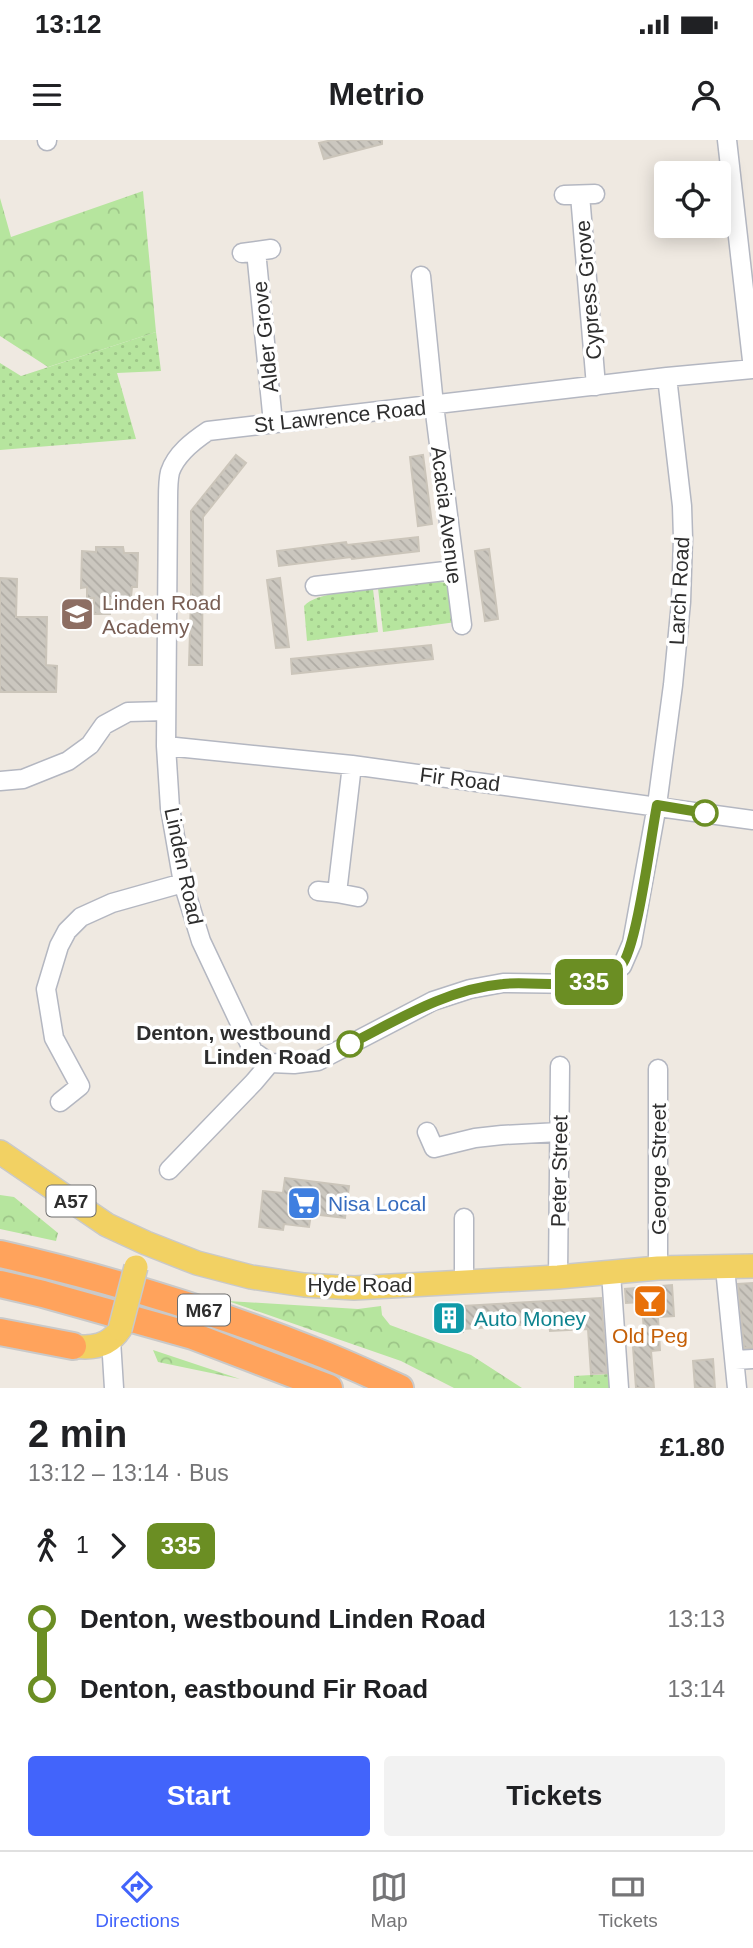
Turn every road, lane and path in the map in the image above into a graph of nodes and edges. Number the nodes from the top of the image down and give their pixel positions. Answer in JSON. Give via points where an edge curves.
{"nodes":[{"id":1,"x":727,"y":140,"type":"edge"},
{"id":2,"x":579,"y":195,"type":"dead end"},
{"id":3,"x":256,"y":251,"type":"dead end"},
{"id":4,"x":421,"y":276,"type":"dead end"},
{"id":5,"x":753,"y":369,"type":"edge"},
{"id":6,"x":667,"y":377,"type":"junction"},
{"id":7,"x":596,"y":386,"type":"junction"},
{"id":8,"x":433,"y":405,"type":"junction"},
{"id":9,"x":273,"y":423,"type":"junction"},
{"id":10,"x":454,"y":570,"type":"junction"},
{"id":11,"x":315,"y":586,"type":"dead end"},
{"id":12,"x":462,"y":625,"type":"dead end"},
{"id":13,"x":165,"y":704,"type":"junction"},
{"id":14,"x":166,"y":746,"type":"junction"},
{"id":15,"x":352,"y":765,"type":"junction"},
{"id":16,"x":0,"y":781,"type":"edge"},
{"id":17,"x":657,"y":805,"type":"junction"},
{"id":18,"x":753,"y":820,"type":"edge"},
{"id":19,"x":184,"y":883,"type":"junction"},
{"id":20,"x":318,"y":891,"type":"dead end"},
{"id":21,"x":337,"y":893,"type":"junction"},
{"id":22,"x":358,"y":897,"type":"dead end"},
{"id":23,"x":270,"y":1063,"type":"junction"},
{"id":24,"x":560,"y":1066,"type":"dead end"},
{"id":25,"x":658,"y":1069,"type":"dead end"},
{"id":26,"x":60,"y":1102,"type":"dead end"},
{"id":27,"x":427,"y":1132,"type":"dead end"},
{"id":28,"x":559,"y":1132,"type":"junction"},
{"id":29,"x":0,"y":1152,"type":"edge"},
{"id":30,"x":169,"y":1170,"type":"dead end"},
{"id":31,"x":464,"y":1218,"type":"dead end"},
{"id":32,"x":146,"y":1243,"type":"junction"},
{"id":33,"x":0,"y":1254,"type":"edge"},
{"id":34,"x":753,"y":1266,"type":"edge"},
{"id":35,"x":657,"y":1268,"type":"junction"},
{"id":36,"x":725,"y":1268,"type":"junction"},
{"id":37,"x":611,"y":1273,"type":"junction"},
{"id":38,"x":558,"y":1277,"type":"junction"},
{"id":39,"x":464,"y":1283,"type":"junction"},
{"id":40,"x":0,"y":1284,"type":"edge"},
{"id":41,"x":0,"y":1332,"type":"edge"},
{"id":42,"x":115,"y":1334,"type":"junction"},
{"id":43,"x":73,"y":1346,"type":"joint"},
{"id":44,"x":744,"y":1360,"type":"edge"},
{"id":45,"x":114,"y":1388,"type":"edge"},
{"id":46,"x":329,"y":1388,"type":"edge"},
{"id":47,"x":400,"y":1388,"type":"edge"},
{"id":48,"x":620,"y":1388,"type":"edge"},
{"id":49,"x":737,"y":1388,"type":"edge"}],
"edges":[{"from":1,"to":5,"type":"street"},
{"from":2,"to":7,"type":"street","name":"Cypress Grove"},
{"from":3,"to":9,"type":"street","name":"Alder Grove"},
{"from":4,"to":8,"type":"street","name":"Acacia Avenue"},
{"from":5,"to":6,"type":"street","name":"St Lawrence Road"},
{"from":6,"to":7,"type":"street","name":"St Lawrence Road"},
{"from":6,"to":17,"type":"street","name":"Larch Road","via":[[683,538],[681,602]]},
{"from":7,"to":8,"type":"street","name":"St Lawrence Road"},
{"from":8,"to":9,"type":"street","name":"St Lawrence Road"},
{"from":8,"to":10,"type":"street","name":"Acacia Avenue"},
{"from":9,"to":13,"type":"street","name":"St Lawrence Road","via":[[208,431],[193,440],[170,471]]},
{"from":10,"to":11,"type":"street"},
{"from":10,"to":12,"type":"street","name":"Acacia Avenue"},
{"from":13,"to":14,"type":"street","name":"Linden Road"},
{"from":13,"to":16,"type":"street","via":[[128,712],[104,725],[90,745],[68,761],[23,779]]},
{"from":14,"to":15,"type":"street","name":"Fir Road"},
{"from":14,"to":19,"type":"street","name":"Linden Road","via":[[170,808]]},
{"from":15,"to":17,"type":"street","name":"Fir Road"},
{"from":15,"to":21,"type":"street"},
{"from":17,"to":18,"type":"street","name":"Fir Road"},
{"from":17,"to":23,"type":"street","via":[[632,943],[622,966],[603,979],[470,989],[433,1001],[318,1061]]},
{"from":19,"to":23,"type":"street","name":"Linden Road","via":[[201,941],[233,1012],[253,1051]]},
{"from":19,"to":26,"type":"street","via":[[112,903],[81,917],[67,931],[46,989],[54,1038],[80,1086]]},
{"from":20,"to":21,"type":"street"},
{"from":21,"to":22,"type":"street"},
{"from":23,"to":30,"type":"street"},
{"from":24,"to":28,"type":"street","name":"Peter Street"},
{"from":25,"to":35,"type":"street","name":"George Street"},
{"from":27,"to":28,"type":"street","via":[[434,1148],[502,1135]]},
{"from":28,"to":38,"type":"street","name":"Peter Street"},
{"from":29,"to":32,"type":"main road","name":"Hyde Road","number":"A57","via":[[107,1225]]},
{"from":31,"to":39,"type":"street"},
{"from":32,"to":39,"type":"main road","name":"Hyde Road","number":"A57","via":[[197,1263],[304,1285],[354,1288]]},
{"from":32,"to":42,"type":"main road","bridge":true},
{"from":33,"to":47,"type":"highway","number":"M67","via":[[187,1304]]},
{"from":34,"to":36,"type":"main road","name":"Hyde Road","number":"A57"},
{"from":35,"to":36,"type":"main road","name":"Hyde Road","number":"A57"},
{"from":35,"to":37,"type":"main road","name":"Hyde Road","number":"A57"},
{"from":36,"to":44,"type":"street"},
{"from":37,"to":38,"type":"main road","name":"Hyde Road","number":"A57"},
{"from":37,"to":48,"type":"street"},
{"from":38,"to":39,"type":"main road","name":"Hyde Road","number":"A57"},
{"from":40,"to":46,"type":"highway","number":"M67","via":[[193,1336]]},
{"from":41,"to":43,"type":"highway"},
{"from":42,"to":43,"type":"main road","via":[[94,1347]]},
{"from":42,"to":45,"type":"street"},
{"from":44,"to":49,"type":"street"}]}
